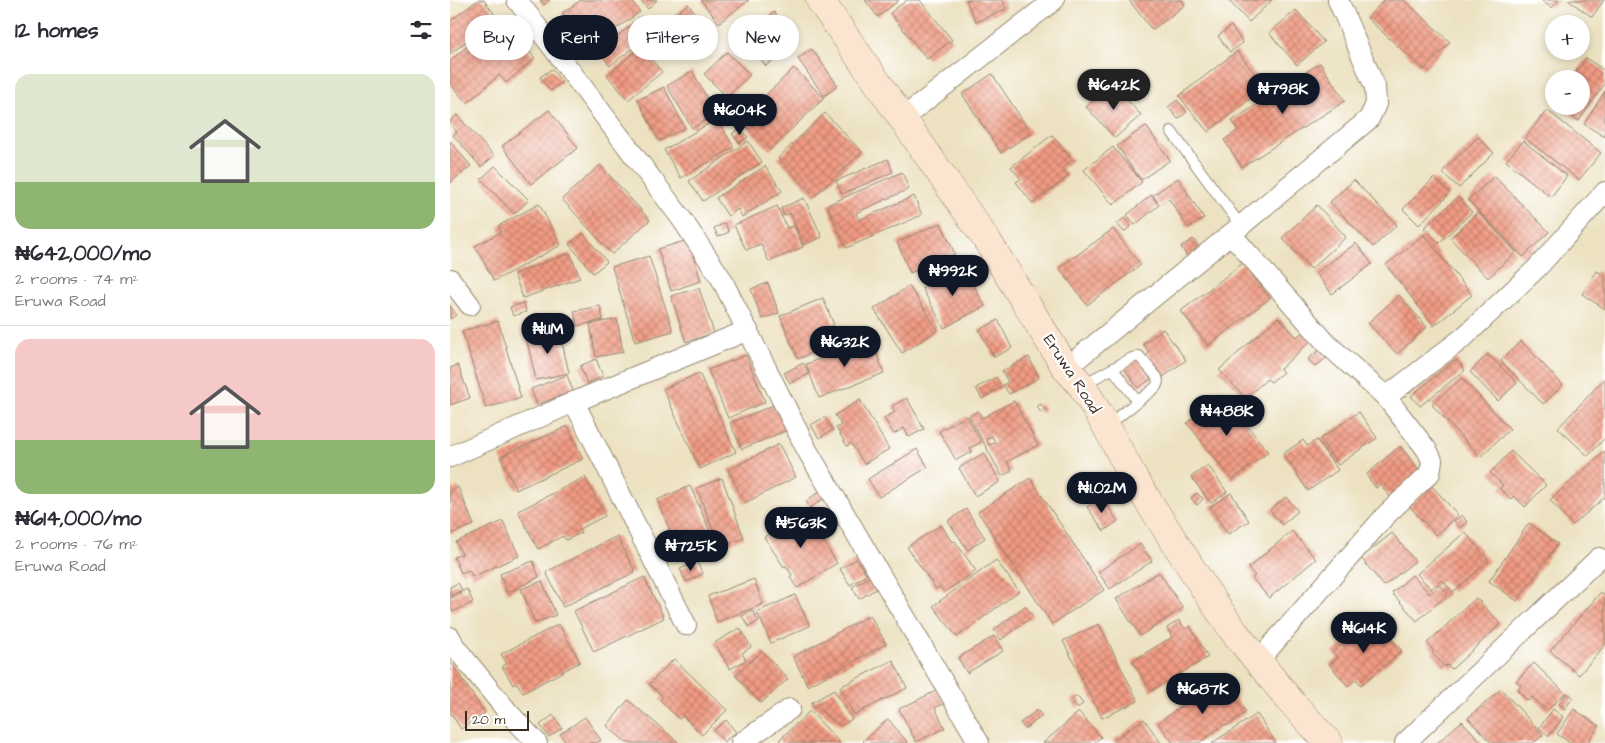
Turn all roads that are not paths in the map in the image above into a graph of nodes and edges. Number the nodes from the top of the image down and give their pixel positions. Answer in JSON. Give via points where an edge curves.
{"nodes":[{"id":1,"x":517,"y":0,"type":"edge"},
{"id":2,"x":820,"y":0,"type":"edge"},
{"id":3,"x":1054,"y":0,"type":"edge"},
{"id":4,"x":1338,"y":0,"type":"edge"},
{"id":5,"x":903,"y":118,"type":"junction"},
{"id":6,"x":1171,"y":131,"type":"dead end"},
{"id":7,"x":1605,"y":192,"type":"edge"},
{"id":8,"x":1236,"y":230,"type":"junction"},
{"id":9,"x":450,"y":279,"type":"edge"},
{"id":10,"x":470,"y":305,"type":"dead end"},
{"id":11,"x":748,"y":330,"type":"junction"},
{"id":12,"x":1113,"y":369,"type":"junction"},
{"id":13,"x":1074,"y":377,"type":"junction"},
{"id":14,"x":1386,"y":397,"type":"junction"},
{"id":15,"x":1137,"y":401,"type":"junction"},
{"id":16,"x":574,"y":402,"type":"junction"},
{"id":17,"x":1106,"y":426,"type":"junction"},
{"id":18,"x":450,"y":457,"type":"edge"},
{"id":19,"x":1599,"y":558,"type":"dead end"},
{"id":20,"x":686,"y":625,"type":"dead end"},
{"id":21,"x":450,"y":637,"type":"edge"},
{"id":22,"x":1258,"y":661,"type":"junction"},
{"id":23,"x":790,"y":709,"type":"dead end"},
{"id":24,"x":1323,"y":741,"type":"edge"},
{"id":25,"x":537,"y":743,"type":"edge"},
{"id":26,"x":741,"y":743,"type":"edge"},
{"id":27,"x":979,"y":743,"type":"edge"},
{"id":28,"x":1405,"y":743,"type":"edge"}],
"edges":[{"from":1,"to":11,"type":"street","via":[[681,218],[721,278]]},
{"from":2,"to":5,"type":"main road","name":"Eruwa Road"},
{"from":3,"to":5,"type":"street"},
{"from":4,"to":8,"type":"street","via":[[1375,87],[1376,104],[1369,119]]},
{"from":5,"to":13,"type":"main road","name":"Eruwa Road","via":[[988,242]]},
{"from":6,"to":8,"type":"lane"},
{"from":7,"to":14,"type":"street","via":[[1530,274],[1464,337]]},
{"from":8,"to":13,"type":"street"},
{"from":8,"to":14,"type":"street","via":[[1327,344]]},
{"from":9,"to":10,"type":"street"},
{"from":11,"to":16,"type":"street"},
{"from":11,"to":27,"type":"street","via":[[806,450]]},
{"from":12,"to":13,"type":"lane"},
{"from":12,"to":15,"type":"lane"},
{"from":12,"to":15,"type":"lane","via":[[1139,356],[1157,377],[1156,387]]},
{"from":13,"to":17,"type":"main road","name":"Eruwa Road"},
{"from":14,"to":22,"type":"street","via":[[1427,450],[1432,460],[1430,473],[1386,515]]},
{"from":15,"to":17,"type":"lane"},
{"from":16,"to":18,"type":"street"},
{"from":16,"to":20,"type":"street"},
{"from":17,"to":22,"type":"main road","name":"Eruwa Road","via":[[1136,482],[1208,594]]},
{"from":19,"to":28,"type":"street"},
{"from":21,"to":25,"type":"street","via":[[508,712]]},
{"from":22,"to":24,"type":"main road","name":"Eruwa Road"},
{"from":23,"to":26,"type":"street"}]}
